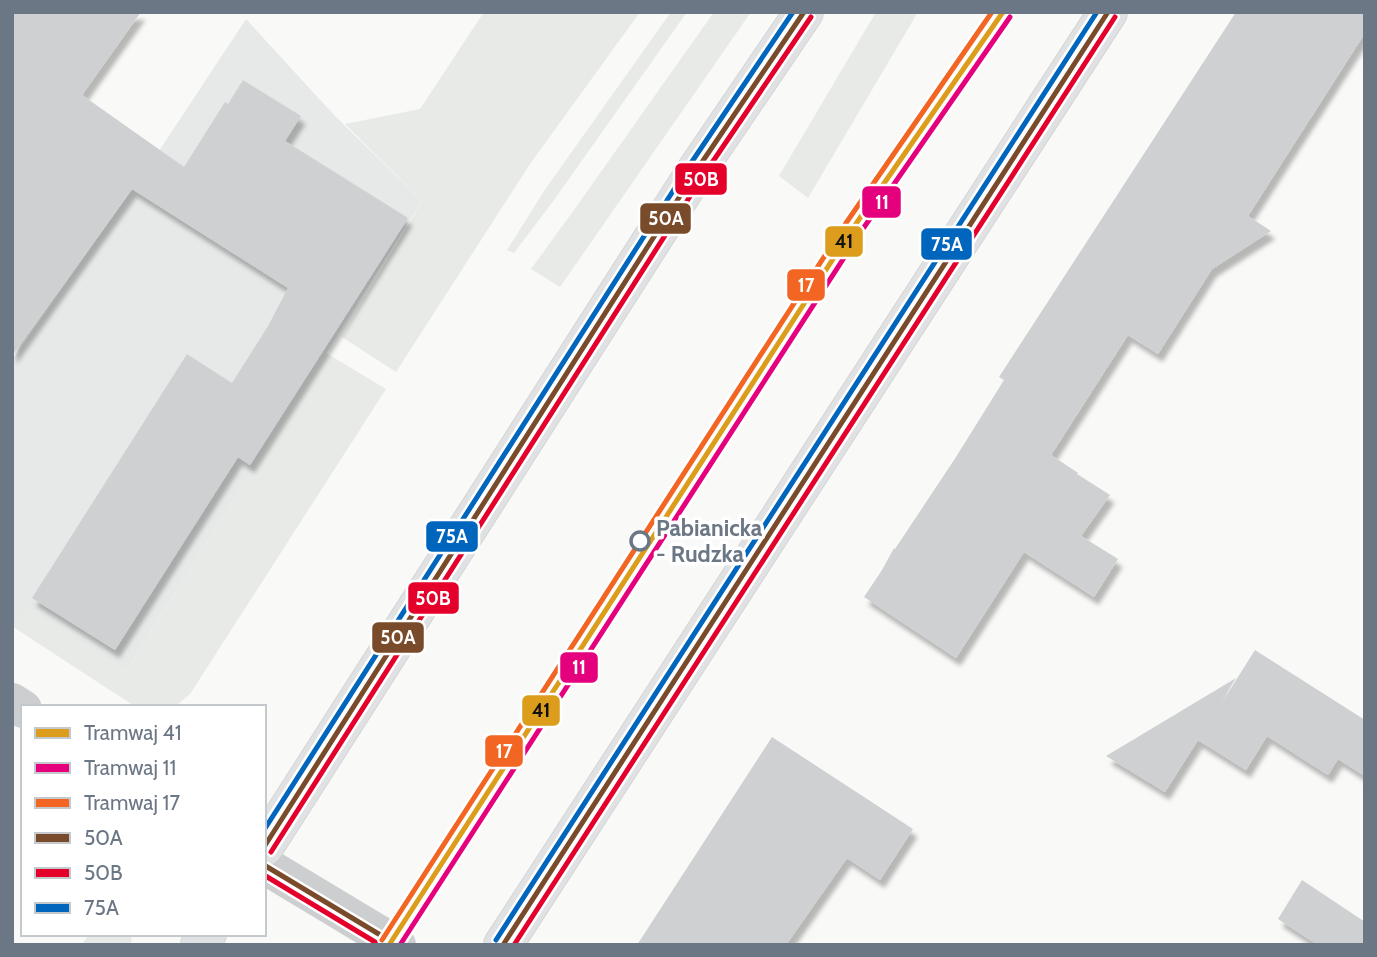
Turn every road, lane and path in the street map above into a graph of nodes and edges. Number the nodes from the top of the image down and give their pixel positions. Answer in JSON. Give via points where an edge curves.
{"nodes":[{"id":1,"x":804,"y":12,"type":"edge"},
{"id":2,"x":1108,"y":12,"type":"edge"},
{"id":3,"x":266,"y":844,"type":"edge"},
{"id":4,"x":266,"y":865,"type":"edge"},
{"id":5,"x":397,"y":945,"type":"edge"},
{"id":6,"x":503,"y":945,"type":"edge"}],
"edges":[{"from":1,"to":3,"type":"main road","via":[[689,182]]},
{"from":2,"to":6,"type":"main road"},
{"from":4,"to":5,"type":"street"}]}
